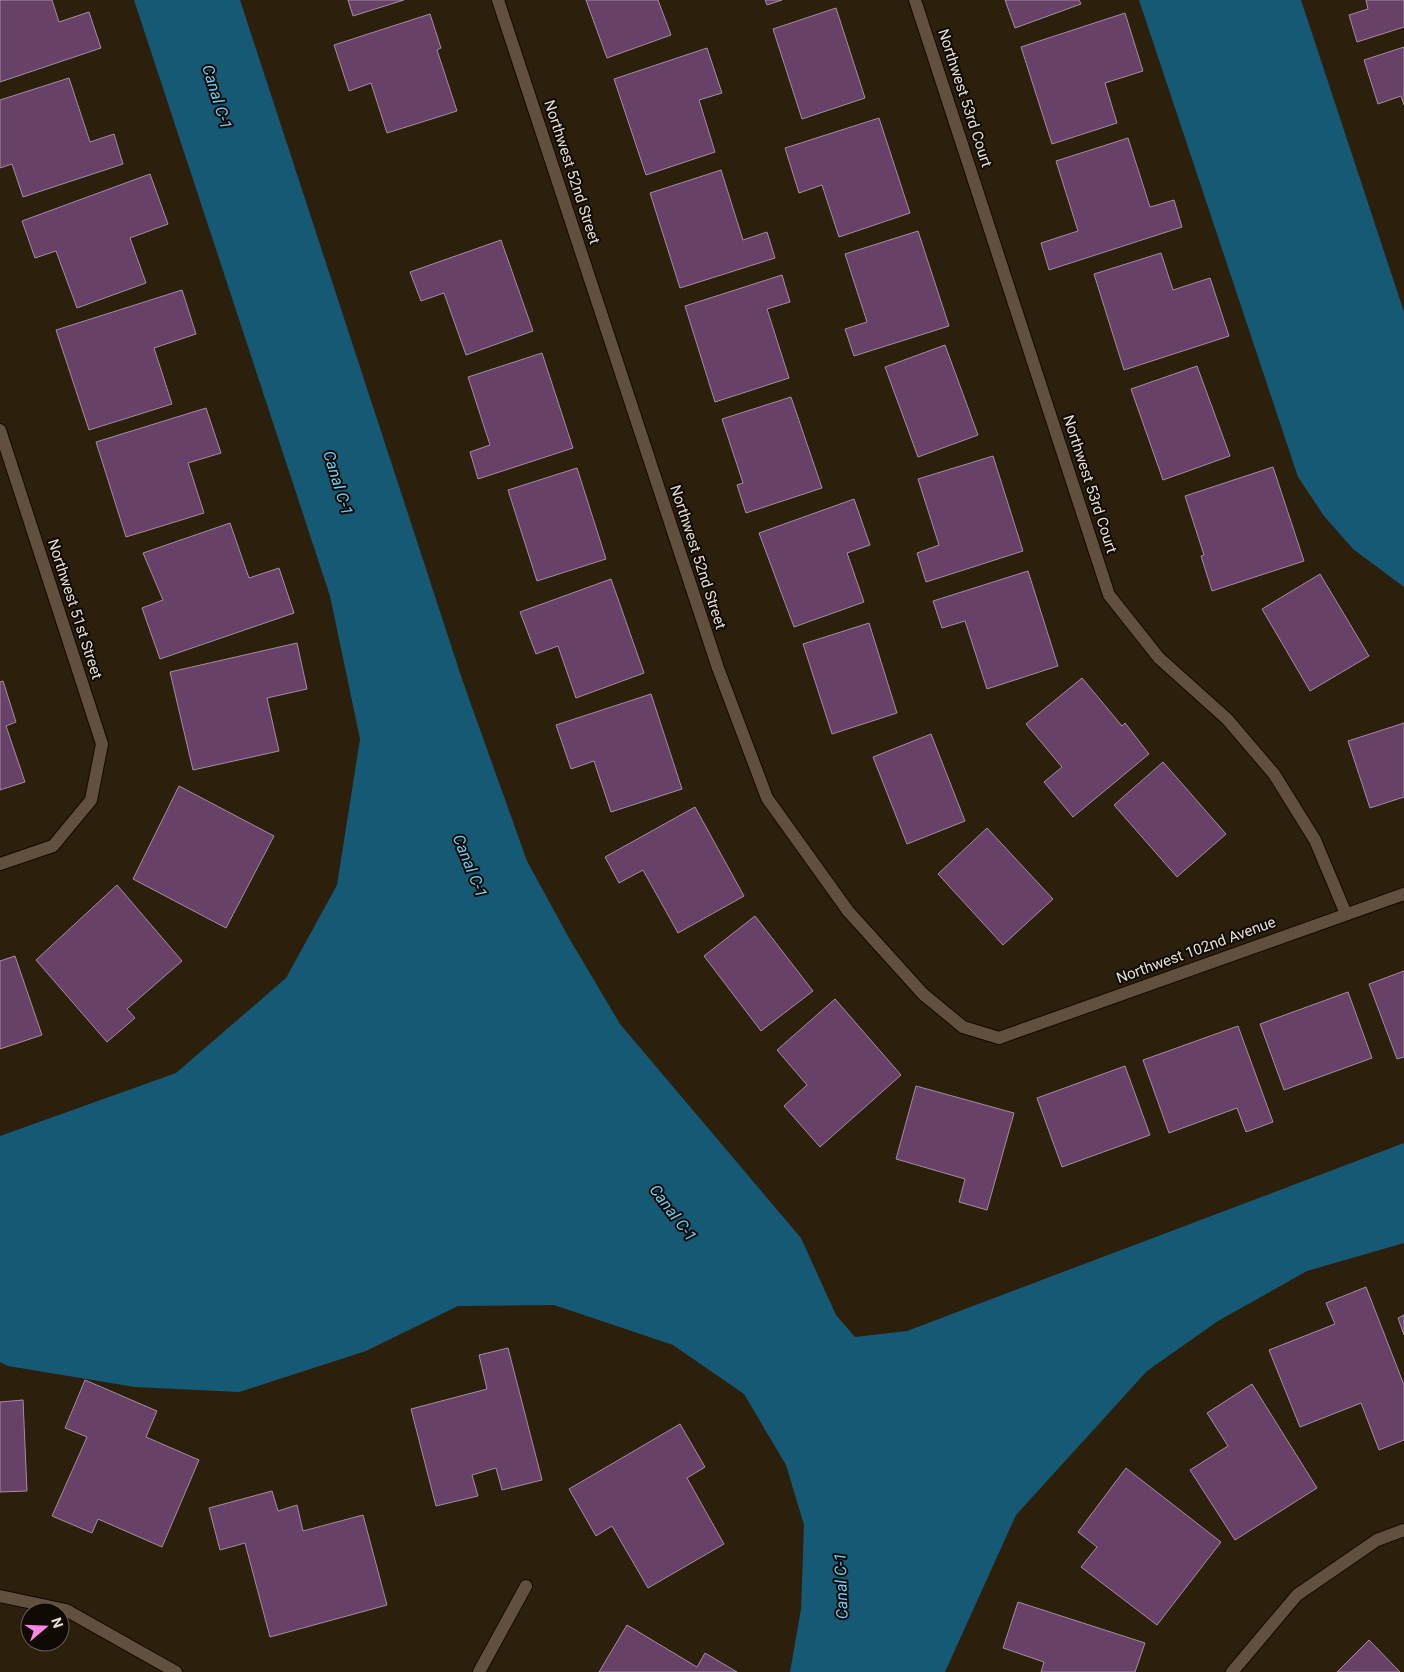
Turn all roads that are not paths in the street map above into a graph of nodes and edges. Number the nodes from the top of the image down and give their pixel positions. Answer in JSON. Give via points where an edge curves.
{"nodes":[{"id":1,"x":498,"y":0,"type":"edge"},
{"id":2,"x":915,"y":0,"type":"edge"},
{"id":3,"x":0,"y":430,"type":"edge"},
{"id":4,"x":0,"y":864,"type":"edge"},
{"id":5,"x":1404,"y":894,"type":"edge"},
{"id":6,"x":1346,"y":914,"type":"junction"},
{"id":7,"x":1000,"y":1038,"type":"joint"},
{"id":8,"x":1404,"y":1530,"type":"edge"},
{"id":9,"x":526,"y":1586,"type":"dead end"},
{"id":10,"x":0,"y":1596,"type":"edge"},
{"id":11,"x":176,"y":1672,"type":"edge"},
{"id":12,"x":480,"y":1672,"type":"edge"},
{"id":13,"x":1232,"y":1672,"type":"edge"}],
"edges":[{"from":1,"to":7,"type":"street","name":"Northwest 52nd Street","via":[[718,668],[767,798],[848,911],[923,994],[963,1027]]},
{"from":2,"to":6,"type":"street","name":"Northwest 53rd Court","via":[[1109,595],[1159,658],[1227,719],[1274,774],[1315,840]]},
{"from":3,"to":4,"type":"street","name":"Northwest 51st Street","via":[[102,744],[91,800],[53,846]]},
{"from":5,"to":6,"type":"street","name":"Northwest 102nd Avenue"},
{"from":6,"to":7,"type":"street","name":"Northwest 102nd Avenue"},
{"from":8,"to":13,"type":"street","via":[[1377,1540],[1297,1595]]},
{"from":9,"to":12,"type":"street"},
{"from":10,"to":11,"type":"street","via":[[66,1610]]}]}
